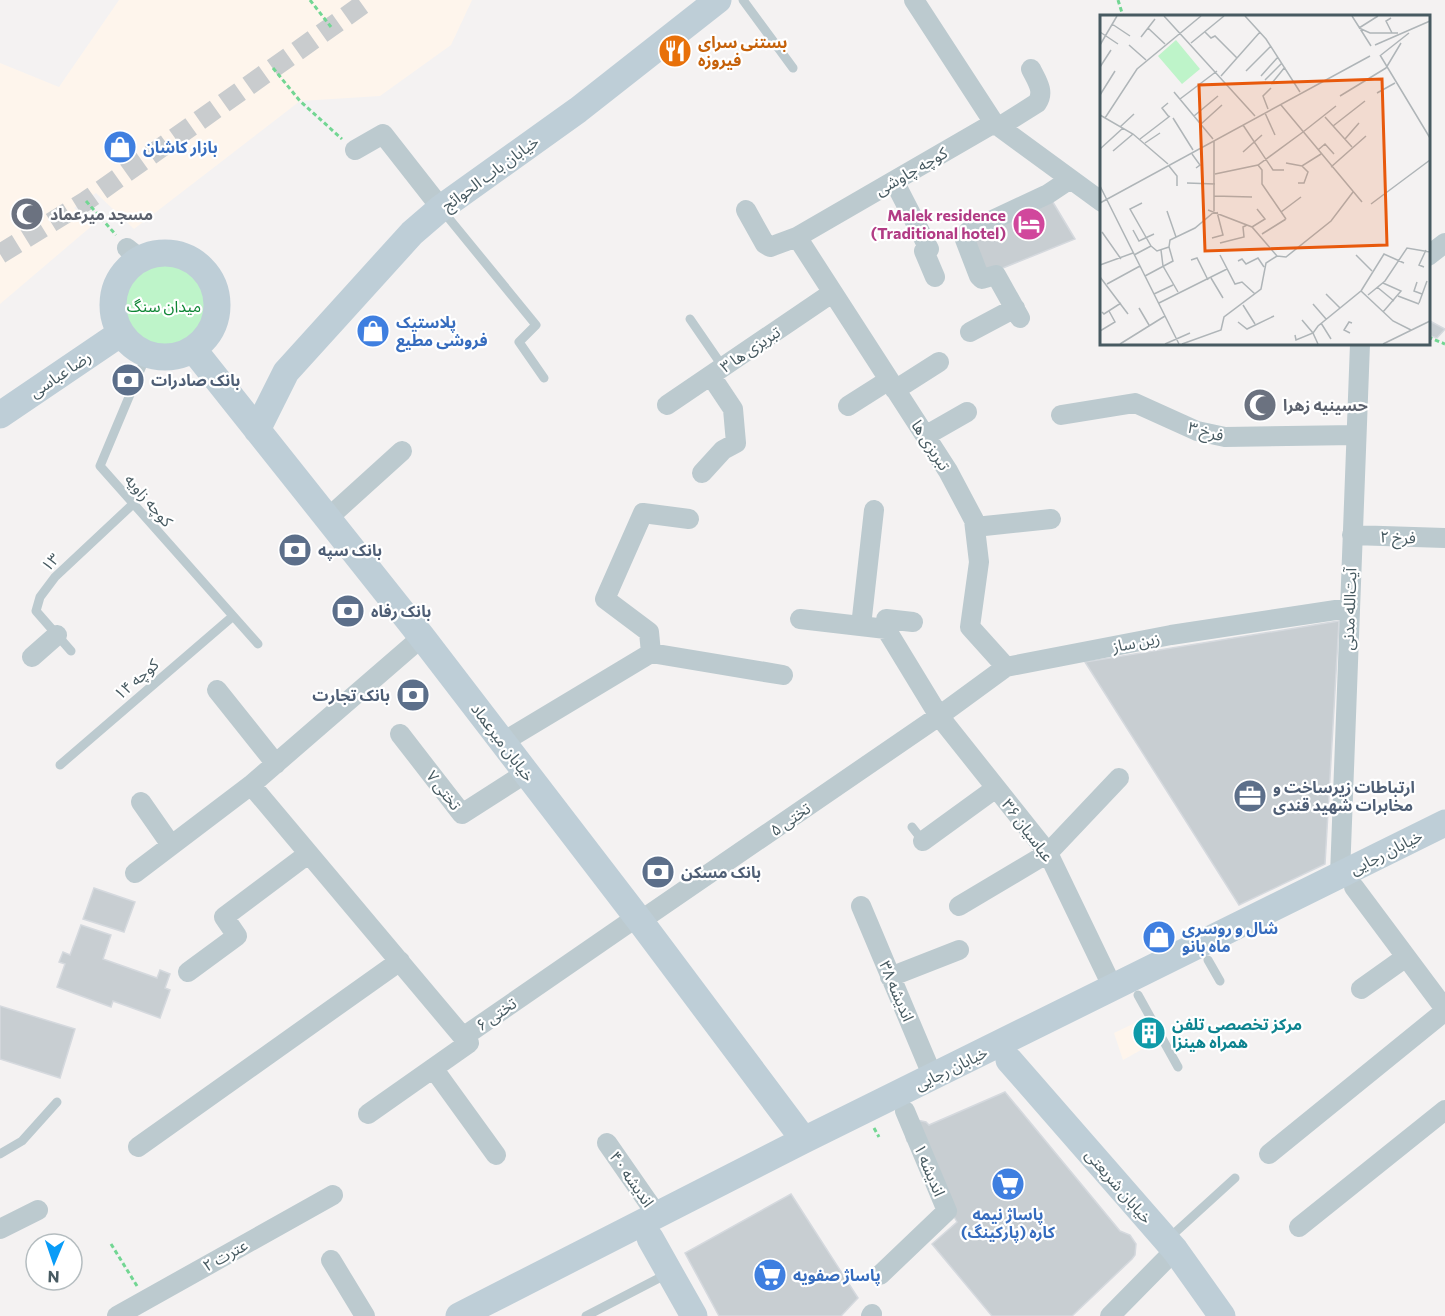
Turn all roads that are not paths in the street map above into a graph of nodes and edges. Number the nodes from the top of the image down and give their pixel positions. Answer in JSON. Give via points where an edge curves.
{"nodes":[{"id":1,"x":718,"y":0,"type":"edge"},
{"id":2,"x":743,"y":0,"type":"edge"},
{"id":3,"x":914,"y":0,"type":"edge"},
{"id":4,"x":793,"y":68,"type":"dead end"},
{"id":5,"x":1031,"y":69,"type":"dead end"},
{"id":6,"x":996,"y":125,"type":"junction"},
{"id":7,"x":355,"y":150,"type":"road end"},
{"id":8,"x":1069,"y":180,"type":"junction"},
{"id":9,"x":894,"y":181,"type":"junction"},
{"id":10,"x":1100,"y":201,"type":"edge"},
{"id":11,"x":441,"y":208,"type":"junction"},
{"id":12,"x":746,"y":210,"type":"dead end"},
{"id":13,"x":797,"y":237,"type":"junction"},
{"id":14,"x":1445,"y":243,"type":"edge"},
{"id":15,"x":1430,"y":254,"type":"edge"},
{"id":16,"x":935,"y":277,"type":"dead end"},
{"id":17,"x":832,"y":293,"type":"junction"},
{"id":18,"x":690,"y":319,"type":"dead end"},
{"id":19,"x":970,"y":332,"type":"dead end"},
{"id":20,"x":121,"y":333,"type":"junction"},
{"id":21,"x":1360,"y":345,"type":"edge"},
{"id":22,"x":193,"y":349,"type":"junction"},
{"id":23,"x":147,"y":354,"type":"junction"},
{"id":24,"x":939,"y":362,"type":"dead end"},
{"id":25,"x":717,"y":371,"type":"junction"},
{"id":26,"x":286,"y":372,"type":"junction"},
{"id":27,"x":544,"y":378,"type":"dead end"},
{"id":28,"x":892,"y":385,"type":"junction"},
{"id":29,"x":235,"y":401,"type":"junction"},
{"id":30,"x":667,"y":405,"type":"dead end"},
{"id":31,"x":848,"y":406,"type":"dead end"},
{"id":32,"x":967,"y":412,"type":"dead end"},
{"id":33,"x":0,"y":415,"type":"edge"},
{"id":34,"x":1061,"y":415,"type":"dead end"},
{"id":35,"x":257,"y":430,"type":"junction"},
{"id":36,"x":1356,"y":435,"type":"junction"},
{"id":37,"x":925,"y":436,"type":"junction"},
{"id":38,"x":402,"y":451,"type":"dead end"},
{"id":39,"x":702,"y":473,"type":"dead end"},
{"id":40,"x":133,"y":504,"type":"junction"},
{"id":41,"x":874,"y":510,"type":"dead end"},
{"id":42,"x":328,"y":518,"type":"junction"},
{"id":43,"x":688,"y":519,"type":"dead end"},
{"id":44,"x":1051,"y":519,"type":"dead end"},
{"id":45,"x":975,"y":527,"type":"junction"},
{"id":46,"x":1352,"y":535,"type":"junction"},
{"id":47,"x":1445,"y":538,"type":"edge"},
{"id":48,"x":1349,"y":608,"type":"junction"},
{"id":49,"x":232,"y":617,"type":"junction"},
{"id":50,"x":800,"y":619,"type":"dead end"},
{"id":51,"x":913,"y":622,"type":"dead end"},
{"id":52,"x":861,"y":626,"type":"junction"},
{"id":53,"x":886,"y":629,"type":"junction"},
{"id":54,"x":57,"y":635,"type":"junction"},
{"id":55,"x":422,"y":637,"type":"junction"},
{"id":56,"x":258,"y":644,"type":"dead end"},
{"id":57,"x":71,"y":651,"type":"dead end"},
{"id":58,"x":651,"y":653,"type":"junction"},
{"id":59,"x":32,"y":657,"type":"dead end"},
{"id":60,"x":1006,"y":667,"type":"junction"},
{"id":61,"x":783,"y":675,"type":"dead end"},
{"id":62,"x":217,"y":690,"type":"dead end"},
{"id":63,"x":939,"y":716,"type":"junction"},
{"id":64,"x":400,"y":734,"type":"dead end"},
{"id":65,"x":503,"y":742,"type":"junction"},
{"id":66,"x":276,"y":764,"type":"junction"},
{"id":67,"x":60,"y":765,"type":"dead end"},
{"id":68,"x":526,"y":773,"type":"junction"},
{"id":69,"x":1119,"y":778,"type":"dead end"},
{"id":70,"x":251,"y":785,"type":"junction"},
{"id":71,"x":996,"y":788,"type":"junction"},
{"id":72,"x":141,"y":802,"type":"dead end"},
{"id":73,"x":1445,"y":823,"type":"edge"},
{"id":74,"x":917,"y":834,"type":"dead end"},
{"id":75,"x":1445,"y":841,"type":"edge"},
{"id":76,"x":171,"y":845,"type":"junction"},
{"id":77,"x":1048,"y":853,"type":"junction"},
{"id":78,"x":308,"y":854,"type":"junction"},
{"id":79,"x":135,"y":873,"type":"dead end"},
{"id":80,"x":1347,"y":881,"type":"junction"},
{"id":81,"x":861,"y":906,"type":"dead end"},
{"id":82,"x":959,"y":906,"type":"dead end"},
{"id":83,"x":639,"y":919,"type":"junction"},
{"id":84,"x":959,"y":950,"type":"dead end"},
{"id":85,"x":1406,"y":957,"type":"junction"},
{"id":86,"x":400,"y":962,"type":"junction"},
{"id":87,"x":188,"y":972,"type":"dead end"},
{"id":88,"x":890,"y":977,"type":"junction"},
{"id":89,"x":1361,"y":989,"type":"dead end"},
{"id":90,"x":1125,"y":992,"type":"junction"},
{"id":91,"x":1445,"y":1010,"type":"edge"},
{"id":92,"x":463,"y":1037,"type":"junction"},
{"id":93,"x":1009,"y":1060,"type":"junction"},
{"id":94,"x":1178,"y":1067,"type":"dead end"},
{"id":95,"x":433,"y":1068,"type":"junction"},
{"id":96,"x":933,"y":1077,"type":"junction"},
{"id":97,"x":57,"y":1102,"type":"dead end"},
{"id":98,"x":1445,"y":1110,"type":"edge"},
{"id":99,"x":905,"y":1111,"type":"junction"},
{"id":100,"x":368,"y":1114,"type":"dead end"},
{"id":101,"x":804,"y":1140,"type":"junction"},
{"id":102,"x":607,"y":1143,"type":"dead end"},
{"id":103,"x":138,"y":1147,"type":"dead end"},
{"id":104,"x":0,"y":1154,"type":"edge"},
{"id":105,"x":1269,"y":1154,"type":"dead end"},
{"id":106,"x":496,"y":1155,"type":"dead end"},
{"id":107,"x":1235,"y":1178,"type":"dead end"},
{"id":108,"x":333,"y":1195,"type":"dead end"},
{"id":109,"x":38,"y":1210,"type":"dead end"},
{"id":110,"x":654,"y":1227,"type":"junction"},
{"id":111,"x":1299,"y":1227,"type":"dead end"},
{"id":112,"x":0,"y":1229,"type":"edge"},
{"id":113,"x":1171,"y":1246,"type":"junction"},
{"id":114,"x":330,"y":1260,"type":"dead end"},
{"id":115,"x":669,"y":1273,"type":"junction"},
{"id":116,"x":880,"y":1275,"type":"dead end"},
{"id":117,"x":151,"y":1308,"type":"edge"},
{"id":118,"x":117,"y":1316,"type":"edge"},
{"id":119,"x":365,"y":1316,"type":"edge"},
{"id":120,"x":459,"y":1316,"type":"edge"},
{"id":121,"x":498,"y":1316,"type":"edge"},
{"id":122,"x":586,"y":1316,"type":"edge"},
{"id":123,"x":694,"y":1316,"type":"edge"},
{"id":124,"x":1110,"y":1316,"type":"edge"},
{"id":125,"x":1222,"y":1316,"type":"edge"}],
"edges":[{"from":1,"to":11,"type":"street","name":"خیابان باب الحوائج","via":[[578,110]]},
{"from":2,"to":4,"type":"lane"},
{"from":3,"to":6,"type":"street"},
{"from":5,"to":6,"type":"street","name":"کوچه چاوشی","via":[[1041,98]]},
{"from":6,"to":8,"type":"street"},
{"from":6,"to":9,"type":"street","name":"کوچه چاوشی"},
{"from":7,"to":11,"type":"street","via":[[383,134]]},
{"from":8,"to":10,"type":"street"},
{"from":8,"to":19,"type":"street","via":[[1052,202],[969,231],[964,237],[982,279],[996,275],[1017,313]]},
{"from":9,"to":13,"type":"street","name":"کوچه چاوشی"},
{"from":9,"to":16,"type":"street","via":[[929,249],[924,251]]},
{"from":11,"to":26,"type":"street","name":"خیابان باب الحوائج","via":[[412,232]]},
{"from":11,"to":27,"type":"lane","via":[[536,325],[519,342]]},
{"from":12,"to":13,"type":"street","name":"کوچه چاوشی","via":[[770,247]]},
{"from":13,"to":17,"type":"street","name":"تبریزی ها"},
{"from":14,"to":15,"type":"street"},
{"from":17,"to":25,"type":"street","name":"تبریزی ها ۳"},
{"from":17,"to":28,"type":"street","name":"تبریزی ها"},
{"from":18,"to":25,"type":"lane"},
{"from":20,"to":22,"type":"street","via":[[112,300],[134,253],[175,254],[192,261],[214,287],[214,322],[206,338]]},
{"from":20,"to":23,"type":"street","via":[[132,346]]},
{"from":20,"to":33,"type":"street","name":"رضا عباسی"},
{"from":21,"to":36,"type":"street","name":"آیت‌الله مدنی"},
{"from":22,"to":23,"type":"street","via":[[178,356]]},
{"from":22,"to":29,"type":"street","name":"خیابان میرعماد"},
{"from":23,"to":40,"type":"lane","name":"کوچه زاویه","via":[[100,466]]},
{"from":24,"to":28,"type":"street"},
{"from":25,"to":30,"type":"street","name":"تبریزی ها ۳"},
{"from":25,"to":39,"type":"street","via":[[733,410],[736,443],[723,450]]},
{"from":26,"to":29,"type":"street"},
{"from":26,"to":35,"type":"street"},
{"from":28,"to":31,"type":"street"},
{"from":28,"to":37,"type":"street","name":"تبریزی ها"},
{"from":29,"to":35,"type":"street","name":"خیابان میرعماد"},
{"from":32,"to":37,"type":"street"},
{"from":34,"to":36,"type":"street","name":"فرخ ۳","via":[[1135,404],[1197,431],[1225,437]]},
{"from":35,"to":42,"type":"street","name":"خیابان میرعماد"},
{"from":36,"to":46,"type":"street","name":"آیت‌الله مدنی"},
{"from":37,"to":45,"type":"street","name":"تبریزی ها","via":[[948,471]]},
{"from":38,"to":42,"type":"street"},
{"from":40,"to":49,"type":"lane","name":"کوچه زاویه"},
{"from":40,"to":54,"type":"lane","name":"۱۳","via":[[54,577],[40,597],[36,611]]},
{"from":41,"to":52,"type":"street"},
{"from":42,"to":55,"type":"street","name":"خیابان میرعماد"},
{"from":43,"to":58,"type":"street","via":[[643,513],[605,599],[649,632]]},
{"from":44,"to":45,"type":"street"},
{"from":45,"to":60,"type":"street","name":"تبریزی ها","via":[[979,562],[970,627]]},
{"from":46,"to":47,"type":"street","name":"فرخ ۲"},
{"from":46,"to":48,"type":"street","name":"آیت‌الله مدنی"},
{"from":48,"to":60,"type":"street","name":"زین ساز","via":[[1171,635]]},
{"from":48,"to":80,"type":"street","name":"آیت‌الله مدنی"},
{"from":49,"to":56,"type":"lane","name":"کوچه زاویه"},
{"from":49,"to":67,"type":"lane","name":"کوچه ۱۴"},
{"from":50,"to":52,"type":"street"},
{"from":51,"to":53,"type":"street","via":[[886,619]]},
{"from":52,"to":53,"type":"street"},
{"from":53,"to":63,"type":"street","name":"عباسیان ۳۶"},
{"from":54,"to":57,"type":"lane","name":"۱۳"},
{"from":54,"to":59,"type":"street"},
{"from":55,"to":65,"type":"street","name":"خیابان میرعماد"},
{"from":55,"to":66,"type":"street"},
{"from":58,"to":61,"type":"street"},
{"from":58,"to":65,"type":"street"},
{"from":60,"to":63,"type":"street","name":"زین ساز"},
{"from":62,"to":66,"type":"street"},
{"from":63,"to":71,"type":"street","name":"عباسیان ۳۶"},
{"from":63,"to":83,"type":"street","name":"تختی ۵"},
{"from":64,"to":68,"type":"street","name":"تختی ۷","via":[[462,814]]},
{"from":65,"to":68,"type":"street","name":"خیابان میرعماد"},
{"from":66,"to":70,"type":"street"},
{"from":68,"to":83,"type":"street","name":"خیابان میرعماد"},
{"from":69,"to":77,"type":"street"},
{"from":70,"to":76,"type":"street"},
{"from":70,"to":78,"type":"street"},
{"from":71,"to":74,"type":"street"},
{"from":71,"to":77,"type":"street","name":"عباسیان ۳۶"},
{"from":72,"to":76,"type":"street"},
{"from":73,"to":80,"type":"street","name":"خیابان رجایی"},
{"from":75,"to":80,"type":"street","name":"خیابان رجایی"},
{"from":76,"to":79,"type":"street"},
{"from":77,"to":82,"type":"street"},
{"from":77,"to":90,"type":"street","name":"عباسیان ۳۶"},
{"from":78,"to":86,"type":"street"},
{"from":78,"to":87,"type":"street","via":[[224,917],[237,936]]},
{"from":80,"to":85,"type":"street"},
{"from":80,"to":90,"type":"street","name":"خیابان رجایی"},
{"from":80,"to":90,"type":"street","name":"خیابان رجایی","via":[[1214,970]]},
{"from":81,"to":88,"type":"street","name":"اندیشه ۳۸"},
{"from":83,"to":92,"type":"street","name":"تختی ۶"},
{"from":83,"to":101,"type":"street","name":"خیابان میرعماد"},
{"from":84,"to":88,"type":"street"},
{"from":85,"to":89,"type":"street"},
{"from":85,"to":91,"type":"street"},
{"from":86,"to":92,"type":"street"},
{"from":86,"to":103,"type":"street"},
{"from":88,"to":96,"type":"street","name":"اندیشه ۳۸"},
{"from":90,"to":93,"type":"street","name":"خیابان رجایی"},
{"from":90,"to":94,"type":"lane"},
{"from":90,"to":96,"type":"street","name":"خیابان رجایی"},
{"from":91,"to":105,"type":"street"},
{"from":92,"to":95,"type":"street","name":"تختی ۶","via":[[469,1043]]},
{"from":93,"to":99,"type":"street","name":"خیابان رجایی"},
{"from":93,"to":113,"type":"street","name":"خیابان شریعتی"},
{"from":95,"to":100,"type":"street","name":"تختی ۶"},
{"from":95,"to":106,"type":"street"},
{"from":96,"to":101,"type":"street","name":"خیابان رجایی"},
{"from":97,"to":104,"type":"lane","via":[[22,1141]]},
{"from":98,"to":111,"type":"street"},
{"from":99,"to":110,"type":"street","name":"خیابان رجایی"},
{"from":99,"to":116,"type":"street","name":"اندیشه ۱","via":[[947,1211]]},
{"from":101,"to":110,"type":"street","name":"خیابان رجایی"},
{"from":102,"to":110,"type":"street","name":"اندیشه ۴۰"},
{"from":107,"to":113,"type":"lane"},
{"from":108,"to":117,"type":"street","name":"عترت ۲"},
{"from":109,"to":112,"type":"street"},
{"from":110,"to":115,"type":"street"},
{"from":110,"to":120,"type":"street","name":"خیابان رجایی"},
{"from":110,"to":121,"type":"street","name":"خیابان رجایی"},
{"from":113,"to":124,"type":"street"},
{"from":113,"to":125,"type":"street","name":"خیابان شریعتی"},
{"from":114,"to":119,"type":"street"},
{"from":115,"to":122,"type":"lane"},
{"from":115,"to":123,"type":"street"},
{"from":117,"to":118,"type":"street","name":"عترت ۲"}]}
